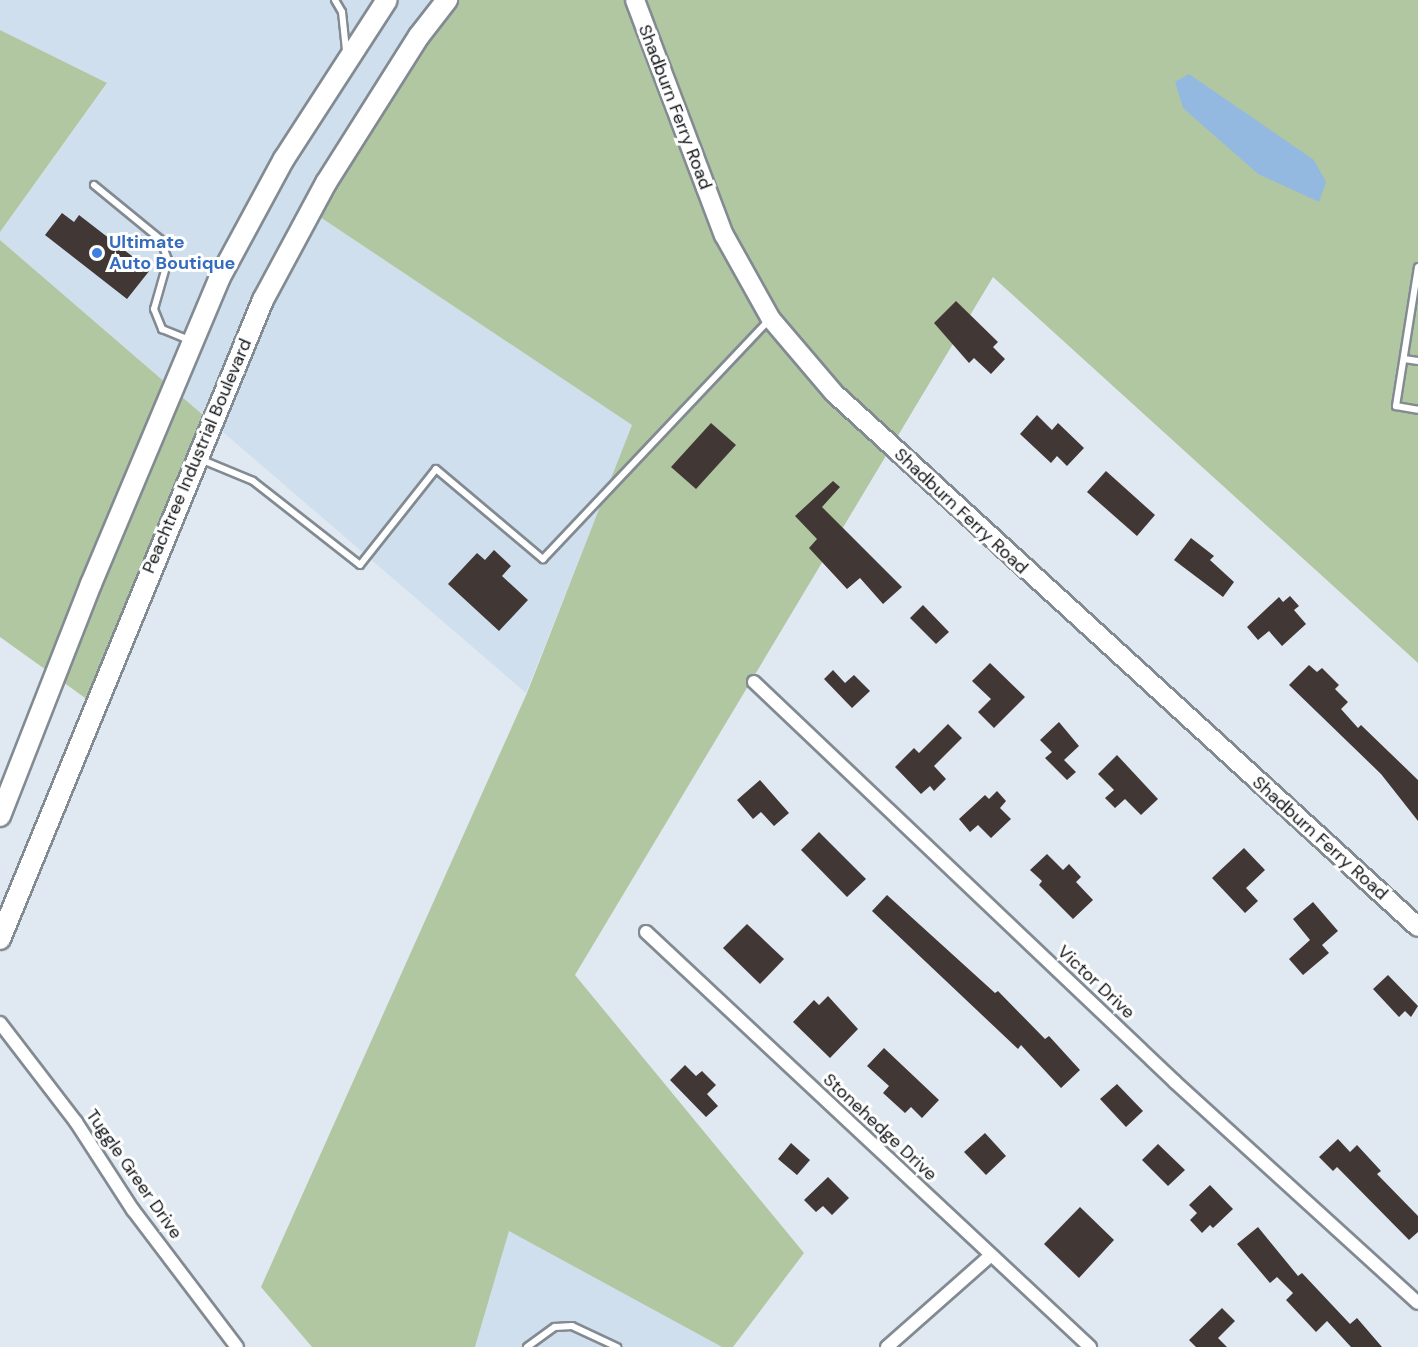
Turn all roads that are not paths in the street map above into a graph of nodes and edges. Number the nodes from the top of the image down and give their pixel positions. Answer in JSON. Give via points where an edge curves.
{"nodes":[{"id":1,"x":335,"y":0,"type":"edge"},
{"id":2,"x":387,"y":0,"type":"edge"},
{"id":3,"x":447,"y":0,"type":"edge"},
{"id":4,"x":634,"y":0,"type":"edge"},
{"id":5,"x":346,"y":61,"type":"junction"},
{"id":6,"x":94,"y":185,"type":"dead end"},
{"id":7,"x":1418,"y":267,"type":"edge"},
{"id":8,"x":771,"y":319,"type":"junction"},
{"id":9,"x":192,"y":342,"type":"junction"},
{"id":10,"x":1404,"y":359,"type":"junction"},
{"id":11,"x":1418,"y":361,"type":"edge"},
{"id":12,"x":1418,"y":410,"type":"edge"},
{"id":13,"x":197,"y":458,"type":"junction"},
{"id":14,"x":754,"y":682,"type":"dead end"},
{"id":15,"x":0,"y":816,"type":"edge"},
{"id":16,"x":1418,"y":927,"type":"edge"},
{"id":17,"x":646,"y":932,"type":"dead end"},
{"id":18,"x":0,"y":939,"type":"edge"},
{"id":19,"x":0,"y":1023,"type":"edge"},
{"id":20,"x":991,"y":1255,"type":"junction"},
{"id":21,"x":1418,"y":1303,"type":"edge"},
{"id":22,"x":237,"y":1347,"type":"edge"},
{"id":23,"x":527,"y":1347,"type":"edge"},
{"id":24,"x":616,"y":1347,"type":"edge"},
{"id":25,"x":887,"y":1347,"type":"edge"},
{"id":26,"x":1090,"y":1347,"type":"edge"}],
"edges":[{"from":1,"to":5,"type":"lane","via":[[346,32]]},
{"from":2,"to":5,"type":"main road"},
{"from":3,"to":13,"type":"main road","name":"Peachtree Industrial Boulevard","via":[[413,46],[289,251],[263,300]]},
{"from":4,"to":8,"type":"street","name":"Shadburn Ferry Road","via":[[724,235]]},
{"from":5,"to":9,"type":"main road","via":[[273,179],[219,279]]},
{"from":6,"to":9,"type":"lane","via":[[160,239],[168,260],[154,309],[162,329]]},
{"from":7,"to":10,"type":"lane"},
{"from":8,"to":13,"type":"lane","via":[[543,559],[436,469],[360,565],[252,481]]},
{"from":8,"to":16,"type":"street","name":"Shadburn Ferry Road","via":[[842,400]]},
{"from":9,"to":15,"type":"main road"},
{"from":10,"to":11,"type":"lane"},
{"from":10,"to":12,"type":"lane","via":[[1396,406]]},
{"from":13,"to":18,"type":"main road","name":"Peachtree Industrial Boulevard"},
{"from":14,"to":21,"type":"street","name":"Victor Drive","via":[[1175,1082]]},
{"from":17,"to":20,"type":"street","name":"Stonehedge Drive"},
{"from":19,"to":22,"type":"street","name":"Tuggle Greer Drive","via":[[76,1122],[133,1210]]},
{"from":20,"to":25,"type":"street"},
{"from":20,"to":26,"type":"street","name":"Stonehedge Drive"},
{"from":23,"to":24,"type":"lane","via":[[555,1326],[572,1326]]}]}
